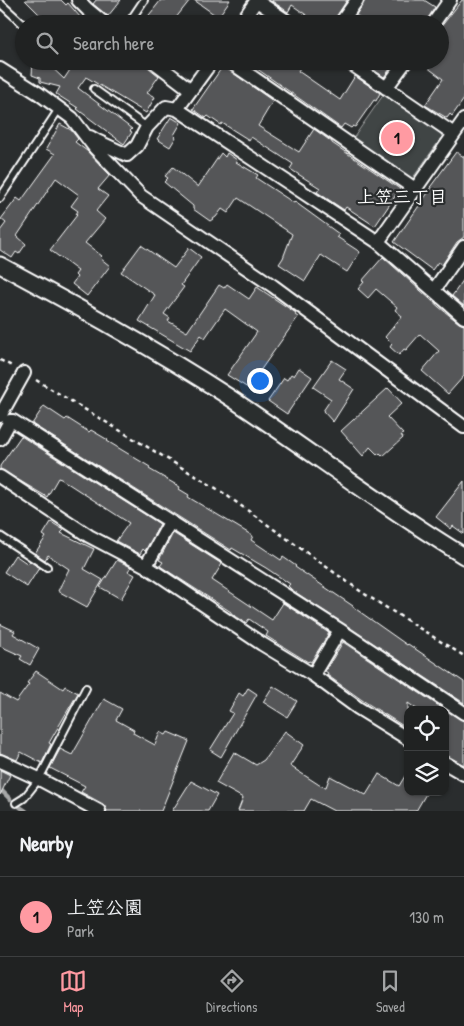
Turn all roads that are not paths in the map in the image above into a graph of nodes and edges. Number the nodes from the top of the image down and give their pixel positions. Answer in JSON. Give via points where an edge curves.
{"nodes":[{"id":1,"x":78,"y":0,"type":"edge"},
{"id":2,"x":144,"y":0,"type":"edge"},
{"id":3,"x":257,"y":0,"type":"edge"},
{"id":4,"x":357,"y":0,"type":"edge"},
{"id":5,"x":450,"y":0,"type":"edge"},
{"id":6,"x":0,"y":3,"type":"edge"},
{"id":7,"x":94,"y":15,"type":"edge"},
{"id":8,"x":134,"y":15,"type":"edge"},
{"id":9,"x":246,"y":15,"type":"edge"},
{"id":10,"x":278,"y":15,"type":"edge"},
{"id":11,"x":346,"y":15,"type":"edge"},
{"id":12,"x":439,"y":15,"type":"edge"},
{"id":13,"x":15,"y":17,"type":"edge"},
{"id":14,"x":0,"y":69,"type":"edge"},
{"id":15,"x":165,"y":70,"type":"edge"},
{"id":16,"x":205,"y":70,"type":"edge"},
{"id":17,"x":242,"y":70,"type":"edge"},
{"id":18,"x":360,"y":70,"type":"edge"},
{"id":19,"x":399,"y":70,"type":"edge"},
{"id":20,"x":386,"y":88,"type":"junction"},
{"id":21,"x":94,"y":89,"type":"dead end"},
{"id":22,"x":191,"y":90,"type":"junction"},
{"id":23,"x":60,"y":109,"type":"junction"},
{"id":24,"x":177,"y":109,"type":"junction"},
{"id":25,"x":464,"y":120,"type":"edge"},
{"id":26,"x":147,"y":127,"type":"junction"},
{"id":27,"x":81,"y":130,"type":"junction"},
{"id":28,"x":454,"y":134,"type":"junction"},
{"id":29,"x":415,"y":189,"type":"junction"},
{"id":30,"x":0,"y":198,"type":"edge"},
{"id":31,"x":378,"y":242,"type":"junction"},
{"id":32,"x":464,"y":247,"type":"edge"},
{"id":33,"x":0,"y":265,"type":"edge"},
{"id":34,"x":434,"y":290,"type":"junction"},
{"id":35,"x":464,"y":317,"type":"edge"},
{"id":36,"x":24,"y":373,"type":"road end"},
{"id":37,"x":0,"y":416,"type":"edge"},
{"id":38,"x":464,"y":427,"type":"edge"},
{"id":39,"x":0,"y":439,"type":"edge"},
{"id":40,"x":0,"y":476,"type":"edge"},
{"id":41,"x":170,"y":522,"type":"junction"},
{"id":42,"x":0,"y":536,"type":"edge"},
{"id":43,"x":464,"y":556,"type":"edge"},
{"id":44,"x":146,"y":566,"type":"junction"},
{"id":45,"x":47,"y":567,"type":"dead end"},
{"id":46,"x":340,"y":630,"type":"junction"},
{"id":47,"x":313,"y":675,"type":"junction"},
{"id":48,"x":86,"y":688,"type":"dead end"},
{"id":49,"x":464,"y":713,"type":"edge"},
{"id":50,"x":404,"y":737,"type":"edge"},
{"id":51,"x":0,"y":761,"type":"edge"},
{"id":52,"x":449,"y":765,"type":"edge"},
{"id":53,"x":464,"y":774,"type":"edge"},
{"id":54,"x":39,"y":779,"type":"junction"},
{"id":55,"x":16,"y":803,"type":"dead end"},
{"id":56,"x":100,"y":811,"type":"edge"}],
"edges":[{"from":1,"to":7,"type":"street"},
{"from":2,"to":8,"type":"lane"},
{"from":3,"to":9,"type":"street"},
{"from":3,"to":10,"type":"street"},
{"from":4,"to":11,"type":"street"},
{"from":5,"to":12,"type":"street"},
{"from":6,"to":13,"type":"lane"},
{"from":14,"to":23,"type":"street"},
{"from":15,"to":22,"type":"street"},
{"from":16,"to":22,"type":"street"},
{"from":17,"to":29,"type":"street"},
{"from":18,"to":20,"type":"street"},
{"from":19,"to":20,"type":"street"},
{"from":20,"to":28,"type":"street"},
{"from":21,"to":26,"type":"lane"},
{"from":22,"to":24,"type":"street"},
{"from":23,"to":27,"type":"street"},
{"from":23,"to":30,"type":"lane"},
{"from":24,"to":26,"type":"street","via":[[166,108]]},
{"from":24,"to":31,"type":"street"},
{"from":25,"to":28,"type":"street"},
{"from":26,"to":27,"type":"street","via":[[137,146],[127,155],[97,142]]},
{"from":27,"to":38,"type":"street","via":[[141,196],[273,286]]},
{"from":28,"to":29,"type":"street"},
{"from":29,"to":31,"type":"street"},
{"from":31,"to":34,"type":"street"},
{"from":32,"to":34,"type":"street"},
{"from":33,"to":43,"type":"street","via":[[122,331],[230,398],[416,527]]},
{"from":34,"to":35,"type":"street"},
{"from":36,"to":37,"type":"street"},
{"from":39,"to":41,"type":"street","via":[[13,421]]},
{"from":40,"to":44,"type":"street","via":[[89,536]]},
{"from":41,"to":44,"type":"street"},
{"from":41,"to":46,"type":"street"},
{"from":42,"to":45,"type":"lane"},
{"from":44,"to":47,"type":"street"},
{"from":46,"to":47,"type":"street"},
{"from":46,"to":49,"type":"street"},
{"from":47,"to":50,"type":"street"},
{"from":48,"to":54,"type":"lane"},
{"from":51,"to":54,"type":"street"},
{"from":52,"to":53,"type":"street"},
{"from":54,"to":55,"type":"lane"},
{"from":54,"to":56,"type":"street"}]}
